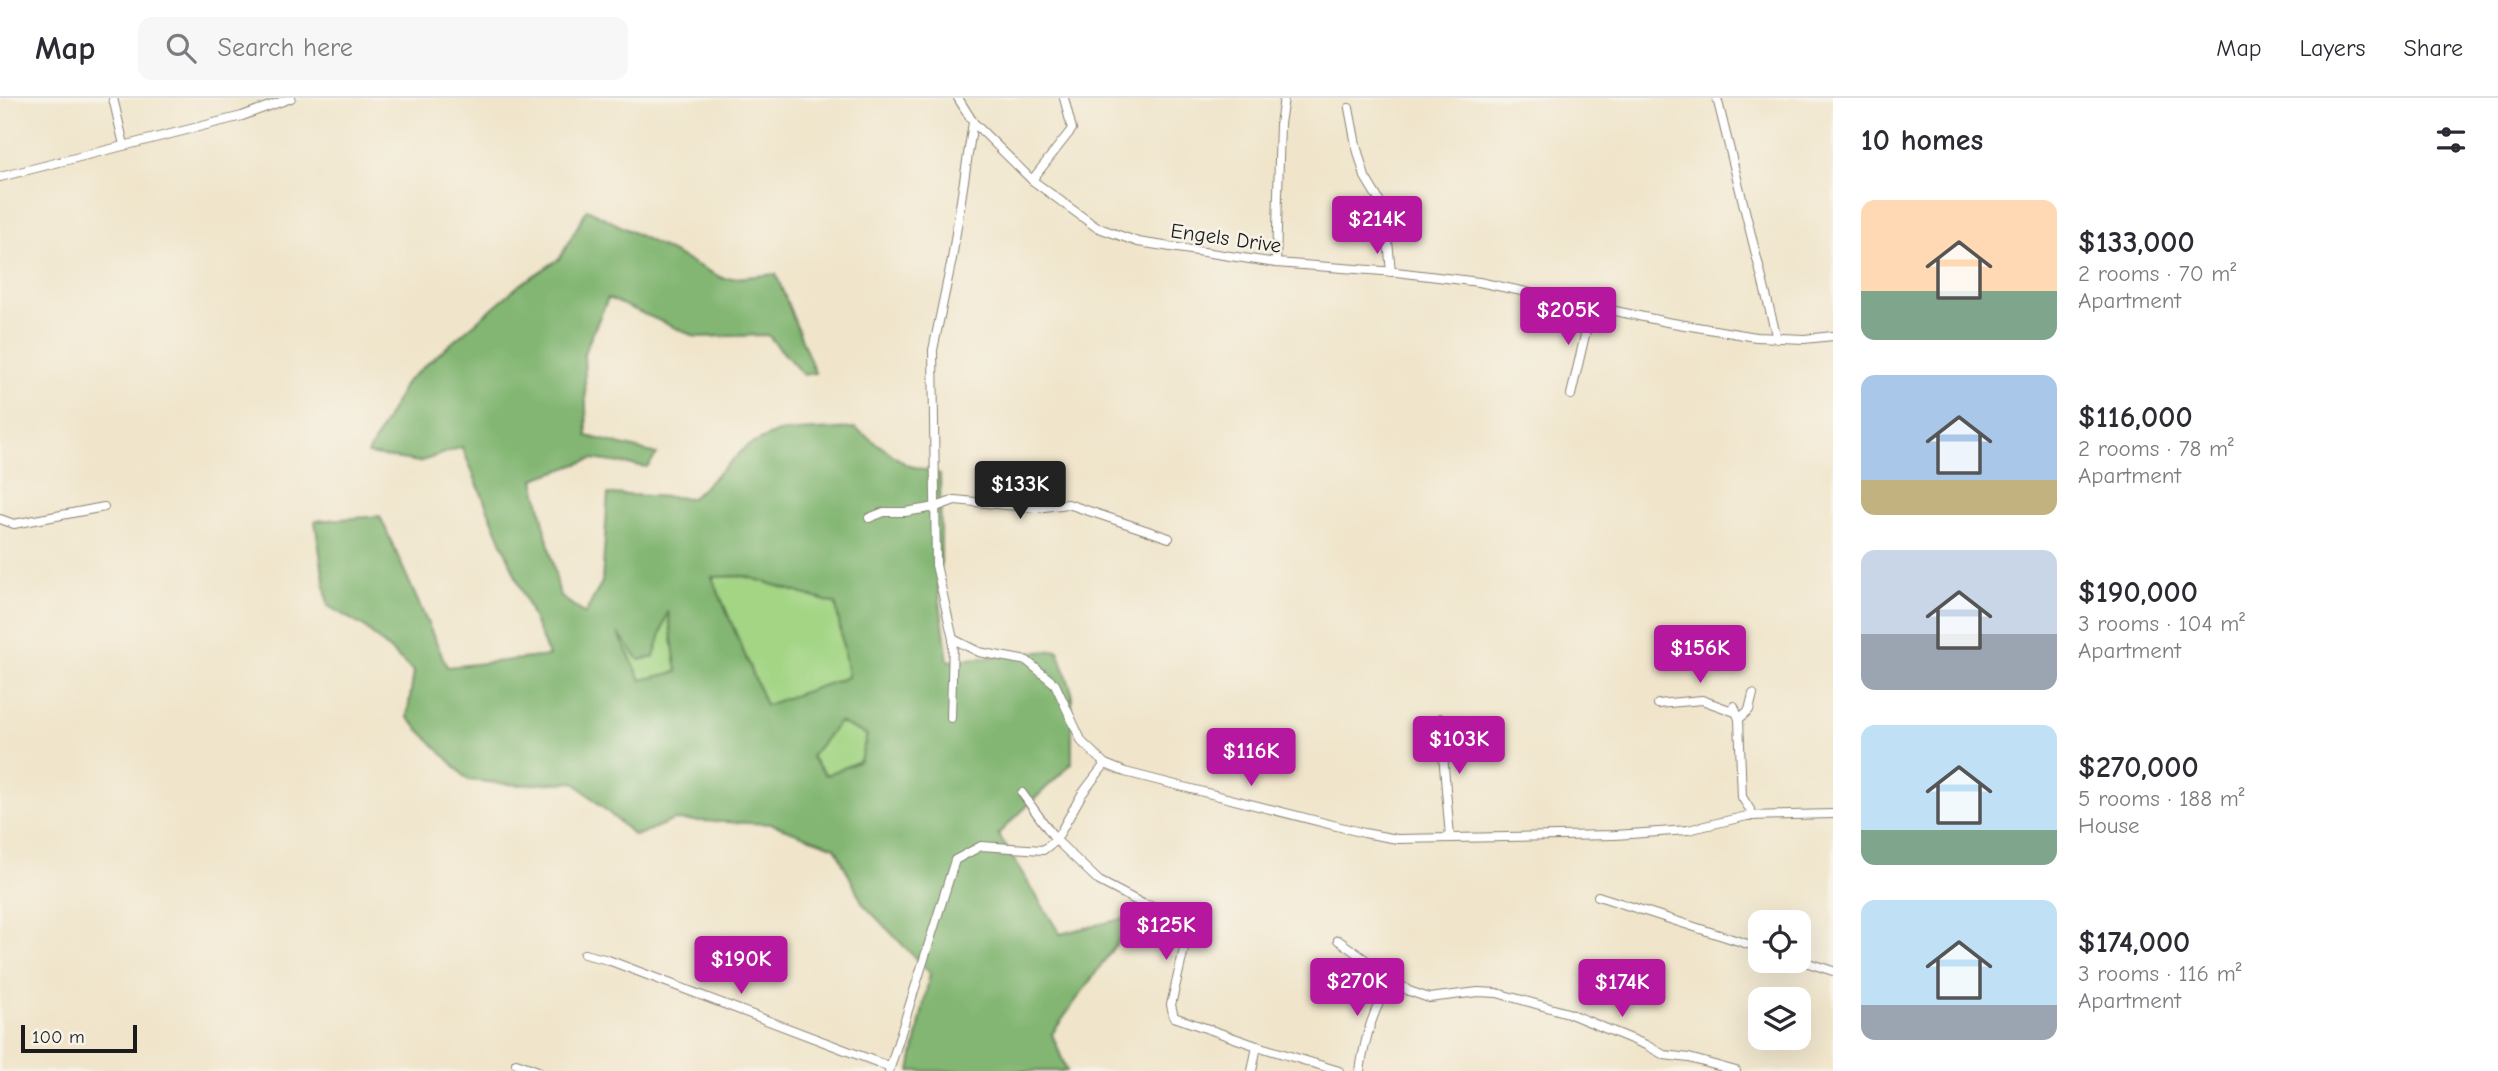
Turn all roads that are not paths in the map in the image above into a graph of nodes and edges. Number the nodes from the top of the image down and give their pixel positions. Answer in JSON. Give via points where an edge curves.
{"nodes":[{"id":1,"x":113,"y":98,"type":"edge"},
{"id":2,"x":291,"y":98,"type":"edge"},
{"id":3,"x":958,"y":98,"type":"edge"},
{"id":4,"x":1064,"y":98,"type":"edge"},
{"id":5,"x":1284,"y":98,"type":"edge"},
{"id":6,"x":1717,"y":98,"type":"edge"},
{"id":7,"x":1349,"y":108,"type":"dead end"},
{"id":8,"x":973,"y":122,"type":"junction"},
{"id":9,"x":124,"y":145,"type":"junction"},
{"id":10,"x":0,"y":177,"type":"edge"},
{"id":11,"x":1032,"y":180,"type":"junction"},
{"id":12,"x":1276,"y":263,"type":"junction"},
{"id":13,"x":1391,"y":272,"type":"junction"},
{"id":14,"x":1592,"y":305,"type":"junction"},
{"id":15,"x":1833,"y":336,"type":"edge"},
{"id":16,"x":1777,"y":339,"type":"junction"},
{"id":17,"x":1571,"y":395,"type":"dead end"},
{"id":18,"x":104,"y":507,"type":"dead end"},
{"id":19,"x":936,"y":507,"type":"junction"},
{"id":20,"x":869,"y":518,"type":"dead end"},
{"id":21,"x":0,"y":519,"type":"edge"},
{"id":22,"x":1169,"y":538,"type":"dead end"},
{"id":23,"x":953,"y":639,"type":"junction"},
{"id":24,"x":1753,"y":694,"type":"dead end"},
{"id":25,"x":1658,"y":704,"type":"dead end"},
{"id":26,"x":1736,"y":712,"type":"junction"},
{"id":27,"x":951,"y":718,"type":"dead end"},
{"id":28,"x":1440,"y":718,"type":"dead end"},
{"id":29,"x":1105,"y":764,"type":"junction"},
{"id":30,"x":1022,"y":793,"type":"dead end"},
{"id":31,"x":1833,"y":814,"type":"edge"},
{"id":32,"x":1754,"y":816,"type":"junction"},
{"id":33,"x":1450,"y":836,"type":"junction"},
{"id":34,"x":1056,"y":840,"type":"junction"},
{"id":35,"x":1598,"y":897,"type":"dead end"},
{"id":36,"x":1338,"y":940,"type":"dead end"},
{"id":37,"x":1748,"y":944,"type":"edge"},
{"id":38,"x":584,"y":954,"type":"dead end"},
{"id":39,"x":1811,"y":964,"type":"edge"},
{"id":40,"x":1833,"y":971,"type":"edge"},
{"id":41,"x":1392,"y":980,"type":"junction"},
{"id":42,"x":1257,"y":1046,"type":"junction"},
{"id":43,"x":516,"y":1063,"type":"dead end"},
{"id":44,"x":890,"y":1069,"type":"edge"},
{"id":45,"x":538,"y":1071,"type":"edge"},
{"id":46,"x":1252,"y":1071,"type":"edge"},
{"id":47,"x":1339,"y":1071,"type":"edge"},
{"id":48,"x":1360,"y":1071,"type":"edge"},
{"id":49,"x":1737,"y":1071,"type":"edge"}],
"edges":[{"from":1,"to":9,"type":"street"},
{"from":2,"to":9,"type":"street","via":[[242,116]]},
{"from":3,"to":8,"type":"street","name":"Engels Drive"},
{"from":4,"to":11,"type":"street","via":[[1072,129]]},
{"from":5,"to":12,"type":"street"},
{"from":6,"to":16,"type":"street"},
{"from":7,"to":13,"type":"street","via":[[1365,177],[1385,210]]},
{"from":8,"to":11,"type":"street","name":"Engels Drive"},
{"from":8,"to":19,"type":"street","via":[[933,350]]},
{"from":9,"to":10,"type":"street"},
{"from":11,"to":12,"type":"street","name":"Engels Drive","via":[[1096,227],[1138,243]]},
{"from":12,"to":13,"type":"street","name":"Engels Drive"},
{"from":13,"to":14,"type":"street","name":"Engels Drive","via":[[1479,282]]},
{"from":14,"to":16,"type":"street","name":"Engels Drive"},
{"from":14,"to":17,"type":"street"},
{"from":15,"to":16,"type":"street","name":"Engels Drive"},
{"from":18,"to":21,"type":"street","via":[[14,524]]},
{"from":19,"to":20,"type":"street"},
{"from":19,"to":22,"type":"street","via":[[955,500],[1036,508],[1068,504]]},
{"from":19,"to":23,"type":"street","via":[[936,565]]},
{"from":23,"to":27,"type":"street"},
{"from":23,"to":29,"type":"street","via":[[979,652],[1027,661],[1055,684],[1082,742]]},
{"from":24,"to":26,"type":"street","via":[[1749,710]]},
{"from":25,"to":26,"type":"street","via":[[1702,700]]},
{"from":26,"to":32,"type":"street","via":[[1742,797]]},
{"from":28,"to":33,"type":"street"},
{"from":29,"to":33,"type":"street","via":[[1364,833],[1397,839]]},
{"from":29,"to":34,"type":"street"},
{"from":30,"to":34,"type":"street"},
{"from":31,"to":32,"type":"street"},
{"from":32,"to":33,"type":"street","via":[[1688,830],[1615,835]]},
{"from":34,"to":42,"type":"street","via":[[1099,881],[1143,904],[1189,915],[1171,1005],[1174,1017]]},
{"from":34,"to":44,"type":"street","via":[[1043,850],[981,846],[955,860]]},
{"from":35,"to":37,"type":"street"},
{"from":36,"to":41,"type":"street"},
{"from":38,"to":44,"type":"street"},
{"from":39,"to":40,"type":"street"},
{"from":41,"to":48,"type":"street","via":[[1366,1034]]},
{"from":41,"to":49,"type":"street","via":[[1429,998],[1497,993],[1568,1013],[1664,1055]]},
{"from":42,"to":46,"type":"street"},
{"from":42,"to":47,"type":"street"},
{"from":43,"to":45,"type":"street"}]}
